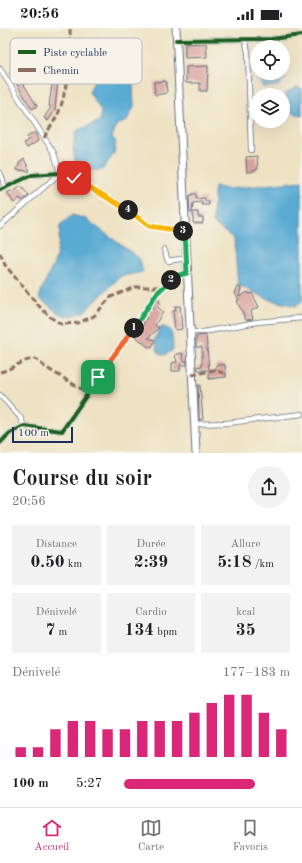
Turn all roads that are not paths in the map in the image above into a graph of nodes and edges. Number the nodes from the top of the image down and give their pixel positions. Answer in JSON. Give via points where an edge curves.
{"nodes":[{"id":1,"x":176,"y":28,"type":"edge"},
{"id":2,"x":302,"y":35,"type":"edge"},
{"id":3,"x":245,"y":39,"type":"junction"},
{"id":4,"x":176,"y":40,"type":"junction"},
{"id":5,"x":0,"y":69,"type":"edge"},
{"id":6,"x":252,"y":150,"type":"dead end"},
{"id":7,"x":60,"y":173,"type":"junction"},
{"id":8,"x":0,"y":174,"type":"edge"},
{"id":9,"x":2,"y":189,"type":"edge"},
{"id":10,"x":0,"y":226,"type":"edge"},
{"id":11,"x":185,"y":231,"type":"junction"},
{"id":12,"x":164,"y":249,"type":"dead end"},
{"id":13,"x":186,"y":258,"type":"junction"},
{"id":14,"x":187,"y":273,"type":"junction"},
{"id":15,"x":302,"y":318,"type":"edge"},
{"id":16,"x":191,"y":332,"type":"junction"},
{"id":17,"x":0,"y":395,"type":"edge"},
{"id":18,"x":302,"y":414,"type":"edge"},
{"id":19,"x":195,"y":424,"type":"junction"},
{"id":20,"x":24,"y":426,"type":"junction"},
{"id":21,"x":0,"y":443,"type":"edge"},
{"id":22,"x":196,"y":453,"type":"edge"}],
"edges":[{"from":1,"to":4,"type":"main road"},
{"from":2,"to":3,"type":"street"},
{"from":3,"to":4,"type":"street"},
{"from":3,"to":6,"type":"street","via":[[248,52]]},
{"from":4,"to":11,"type":"main road"},
{"from":5,"to":7,"type":"street","via":[[54,153]]},
{"from":7,"to":9,"type":"street","via":[[32,176]]},
{"from":7,"to":10,"type":"street"},
{"from":7,"to":11,"type":"street","via":[[74,178],[122,206],[149,226]]},
{"from":8,"to":9,"type":"street","via":[[4,180]]},
{"from":11,"to":13,"type":"main road"},
{"from":12,"to":13,"type":"street","via":[[168,261]]},
{"from":13,"to":14,"type":"main road"},
{"from":14,"to":16,"type":"main road"},
{"from":14,"to":20,"type":"street","via":[[176,276],[157,293],[62,431]]},
{"from":15,"to":16,"type":"street"},
{"from":16,"to":19,"type":"main road"},
{"from":17,"to":20,"type":"street","via":[[20,417]]},
{"from":18,"to":19,"type":"street"},
{"from":19,"to":22,"type":"main road"},
{"from":20,"to":21,"type":"street","via":[[10,433]]}]}
